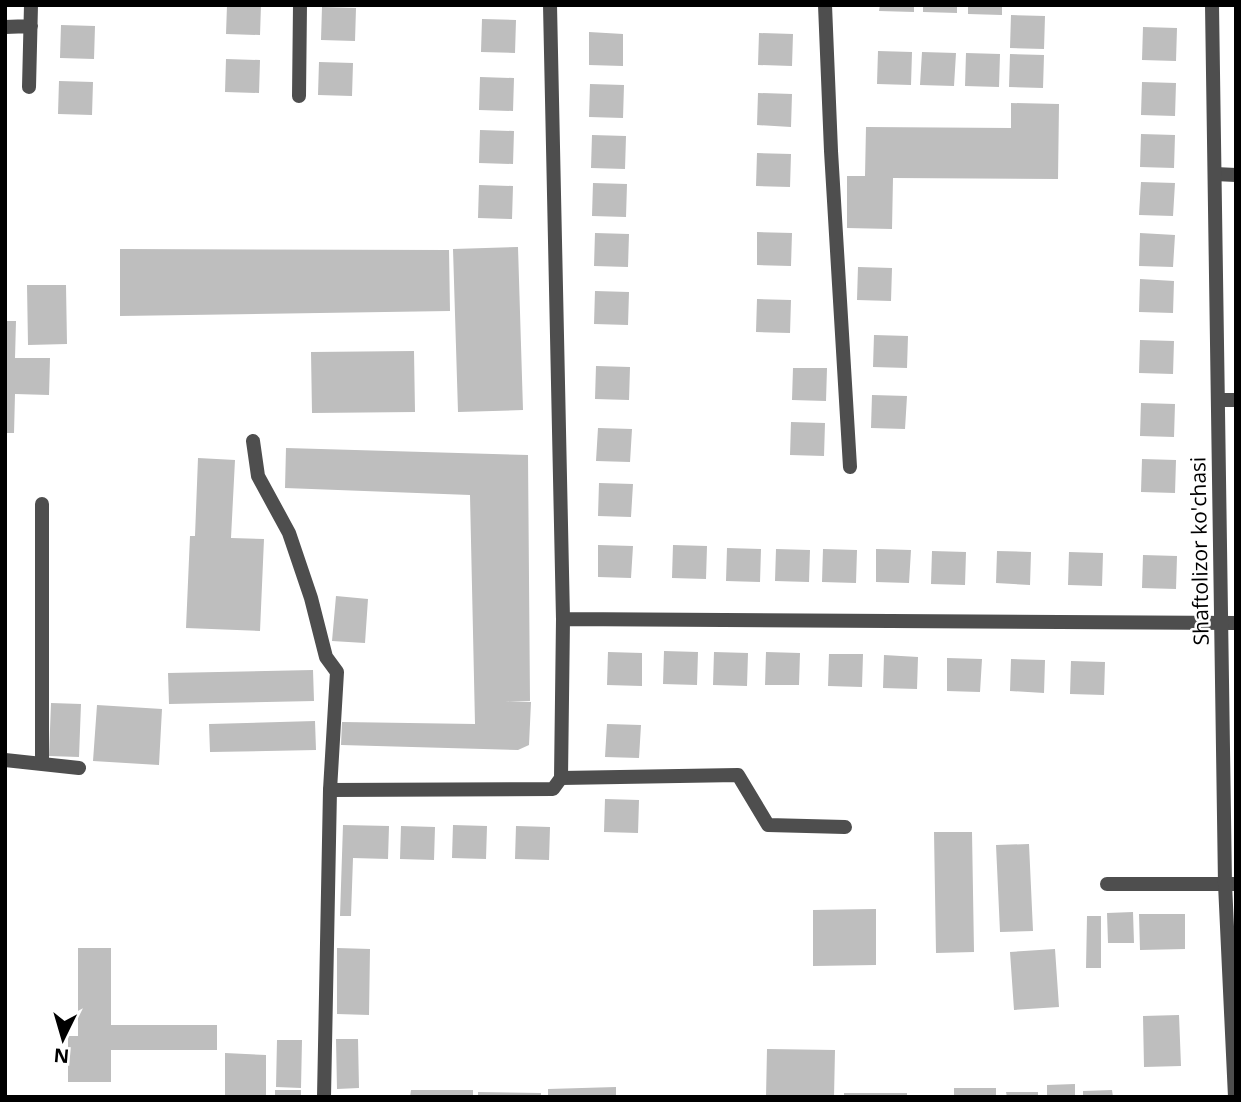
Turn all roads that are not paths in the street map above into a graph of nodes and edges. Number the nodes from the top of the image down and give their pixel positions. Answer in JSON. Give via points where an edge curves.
{"nodes":[{"id":1,"x":31,"y":5,"type":"edge"},
{"id":2,"x":300,"y":5,"type":"edge"},
{"id":3,"x":550,"y":5,"type":"edge"},
{"id":4,"x":825,"y":5,"type":"edge"},
{"id":5,"x":1212,"y":5,"type":"edge"},
{"id":6,"x":31,"y":26,"type":"junction"},
{"id":7,"x":5,"y":27,"type":"edge"},
{"id":8,"x":29,"y":87,"type":"dead end"},
{"id":9,"x":299,"y":96,"type":"dead end"},
{"id":10,"x":1215,"y":174,"type":"junction"},
{"id":11,"x":1236,"y":174,"type":"edge"},
{"id":12,"x":1219,"y":400,"type":"junction"},
{"id":13,"x":1236,"y":400,"type":"edge"},
{"id":14,"x":253,"y":441,"type":"dead end"},
{"id":15,"x":850,"y":467,"type":"dead end"},
{"id":16,"x":42,"y":503,"type":"dead end"},
{"id":17,"x":563,"y":619,"type":"junction"},
{"id":18,"x":1229,"y":623,"type":"edge"},
{"id":19,"x":5,"y":760,"type":"edge"},
{"id":20,"x":41,"y":764,"type":"junction"},
{"id":21,"x":79,"y":768,"type":"dead end"},
{"id":22,"x":561,"y":778,"type":"junction"},
{"id":23,"x":330,"y":790,"type":"junction"},
{"id":24,"x":845,"y":827,"type":"dead end"},
{"id":25,"x":1107,"y":884,"type":"dead end"},
{"id":26,"x":1231,"y":884,"type":"edge"},
{"id":27,"x":324,"y":1097,"type":"edge"},
{"id":28,"x":1235,"y":1097,"type":"edge"}],
"edges":[{"from":1,"to":6,"type":"street"},
{"from":2,"to":9,"type":"street"},
{"from":3,"to":17,"type":"street"},
{"from":4,"to":15,"type":"street"},
{"from":5,"to":10,"type":"street","name":"Shaftolizor ko'chasi"},
{"from":6,"to":7,"type":"street"},
{"from":6,"to":8,"type":"street"},
{"from":10,"to":11,"type":"street"},
{"from":10,"to":12,"type":"street","name":"Shaftolizor ko'chasi"},
{"from":12,"to":13,"type":"street"},
{"from":12,"to":18,"type":"street","name":"Shaftolizor ko'chasi"},
{"from":14,"to":23,"type":"street","via":[[258,476],[289,533],[326,657],[337,673]]},
{"from":16,"to":20,"type":"street"},
{"from":17,"to":18,"type":"street"},
{"from":17,"to":22,"type":"street"},
{"from":18,"to":26,"type":"street","name":"Shaftolizor ko'chasi"},
{"from":19,"to":20,"type":"street"},
{"from":20,"to":21,"type":"street"},
{"from":22,"to":23,"type":"street","via":[[553,789]]},
{"from":22,"to":24,"type":"street","via":[[738,775],[768,825]]},
{"from":23,"to":27,"type":"street"},
{"from":25,"to":26,"type":"street"},
{"from":26,"to":28,"type":"street","name":"Shaftolizor ko'chasi"}]}
